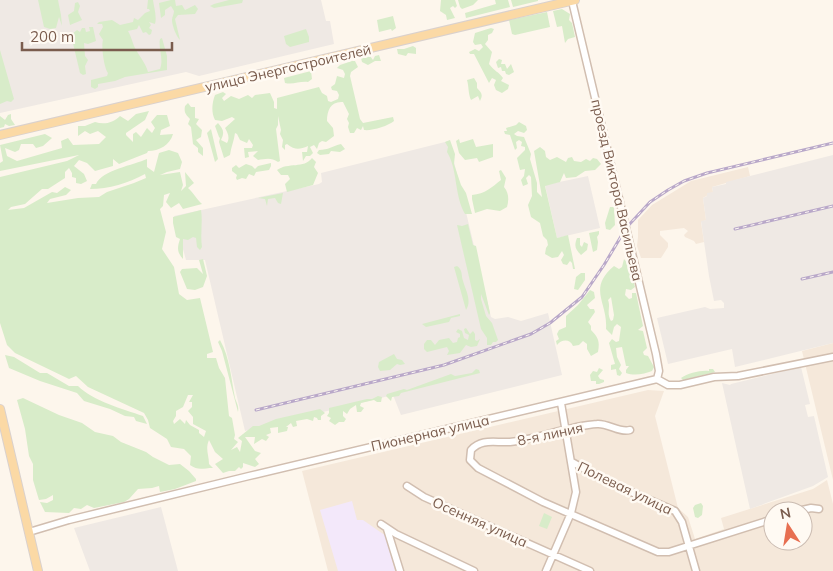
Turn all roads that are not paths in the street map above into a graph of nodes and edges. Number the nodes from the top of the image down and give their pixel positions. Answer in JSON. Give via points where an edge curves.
{"nodes":[{"id":1,"x":573,"y":0,"type":"edge"},
{"id":2,"x":0,"y":134,"type":"edge"},
{"id":3,"x":833,"y":357,"type":"edge"},
{"id":4,"x":657,"y":379,"type":"junction"},
{"id":5,"x":561,"y":403,"type":"junction"},
{"id":6,"x":0,"y":409,"type":"edge"},
{"id":7,"x":566,"y":430,"type":"junction"},
{"id":8,"x":630,"y":430,"type":"dead end"},
{"id":9,"x":572,"y":462,"type":"junction"},
{"id":10,"x":407,"y":486,"type":"dead end"},
{"id":11,"x":813,"y":508,"type":"edge"},
{"id":12,"x":819,"y":510,"type":"dead end"},
{"id":13,"x":574,"y":514,"type":"junction"},
{"id":14,"x":763,"y":522,"type":"edge"},
{"id":15,"x":381,"y":524,"type":"dead end"},
{"id":16,"x":388,"y":529,"type":"junction"},
{"id":17,"x":29,"y":532,"type":"junction"},
{"id":18,"x":689,"y":546,"type":"junction"},
{"id":19,"x":554,"y":554,"type":"junction"},
{"id":20,"x":38,"y":571,"type":"edge"},
{"id":21,"x":400,"y":571,"type":"edge"},
{"id":22,"x":474,"y":571,"type":"edge"},
{"id":23,"x":546,"y":571,"type":"edge"},
{"id":24,"x":590,"y":571,"type":"edge"},
{"id":25,"x":696,"y":571,"type":"edge"}],
"edges":[{"from":1,"to":2,"type":"main road","name":"улица Энергостроителей"},
{"from":1,"to":4,"type":"street","name":"проезд Виктора Васильева","via":[[656,354]]},
{"from":3,"to":4,"type":"street","name":"Пионерная улица","via":[[680,385],[668,385]]},
{"from":4,"to":5,"type":"street","name":"Пионерная улица"},
{"from":5,"to":7,"type":"street","name":"Полевая улица"},
{"from":5,"to":17,"type":"street","name":"Пионерная улица"},
{"from":6,"to":17,"type":"main road"},
{"from":7,"to":8,"type":"street","name":"8-я линия","via":[[599,424]]},
{"from":7,"to":9,"type":"street","name":"Полевая улица"},
{"from":7,"to":13,"type":"street","name":"8-я линия","via":[[509,442],[485,441],[471,450],[470,460],[478,468]]},
{"from":9,"to":13,"type":"street","name":"Полевая улица","via":[[576,485]]},
{"from":9,"to":18,"type":"street","name":"Полевая улица","via":[[608,482],[675,511]]},
{"from":10,"to":19,"type":"street","name":"Осенняя улица","via":[[424,497]]},
{"from":11,"to":12,"type":"street"},
{"from":13,"to":18,"type":"street","via":[[658,552]]},
{"from":13,"to":19,"type":"street"},
{"from":14,"to":18,"type":"street"},
{"from":15,"to":16,"type":"street"},
{"from":16,"to":21,"type":"street"},
{"from":16,"to":22,"type":"street"},
{"from":17,"to":20,"type":"main road"},
{"from":18,"to":25,"type":"street","name":"Полевая улица"},
{"from":19,"to":23,"type":"street"},
{"from":19,"to":24,"type":"street","name":"Осенняя улица"}]}
